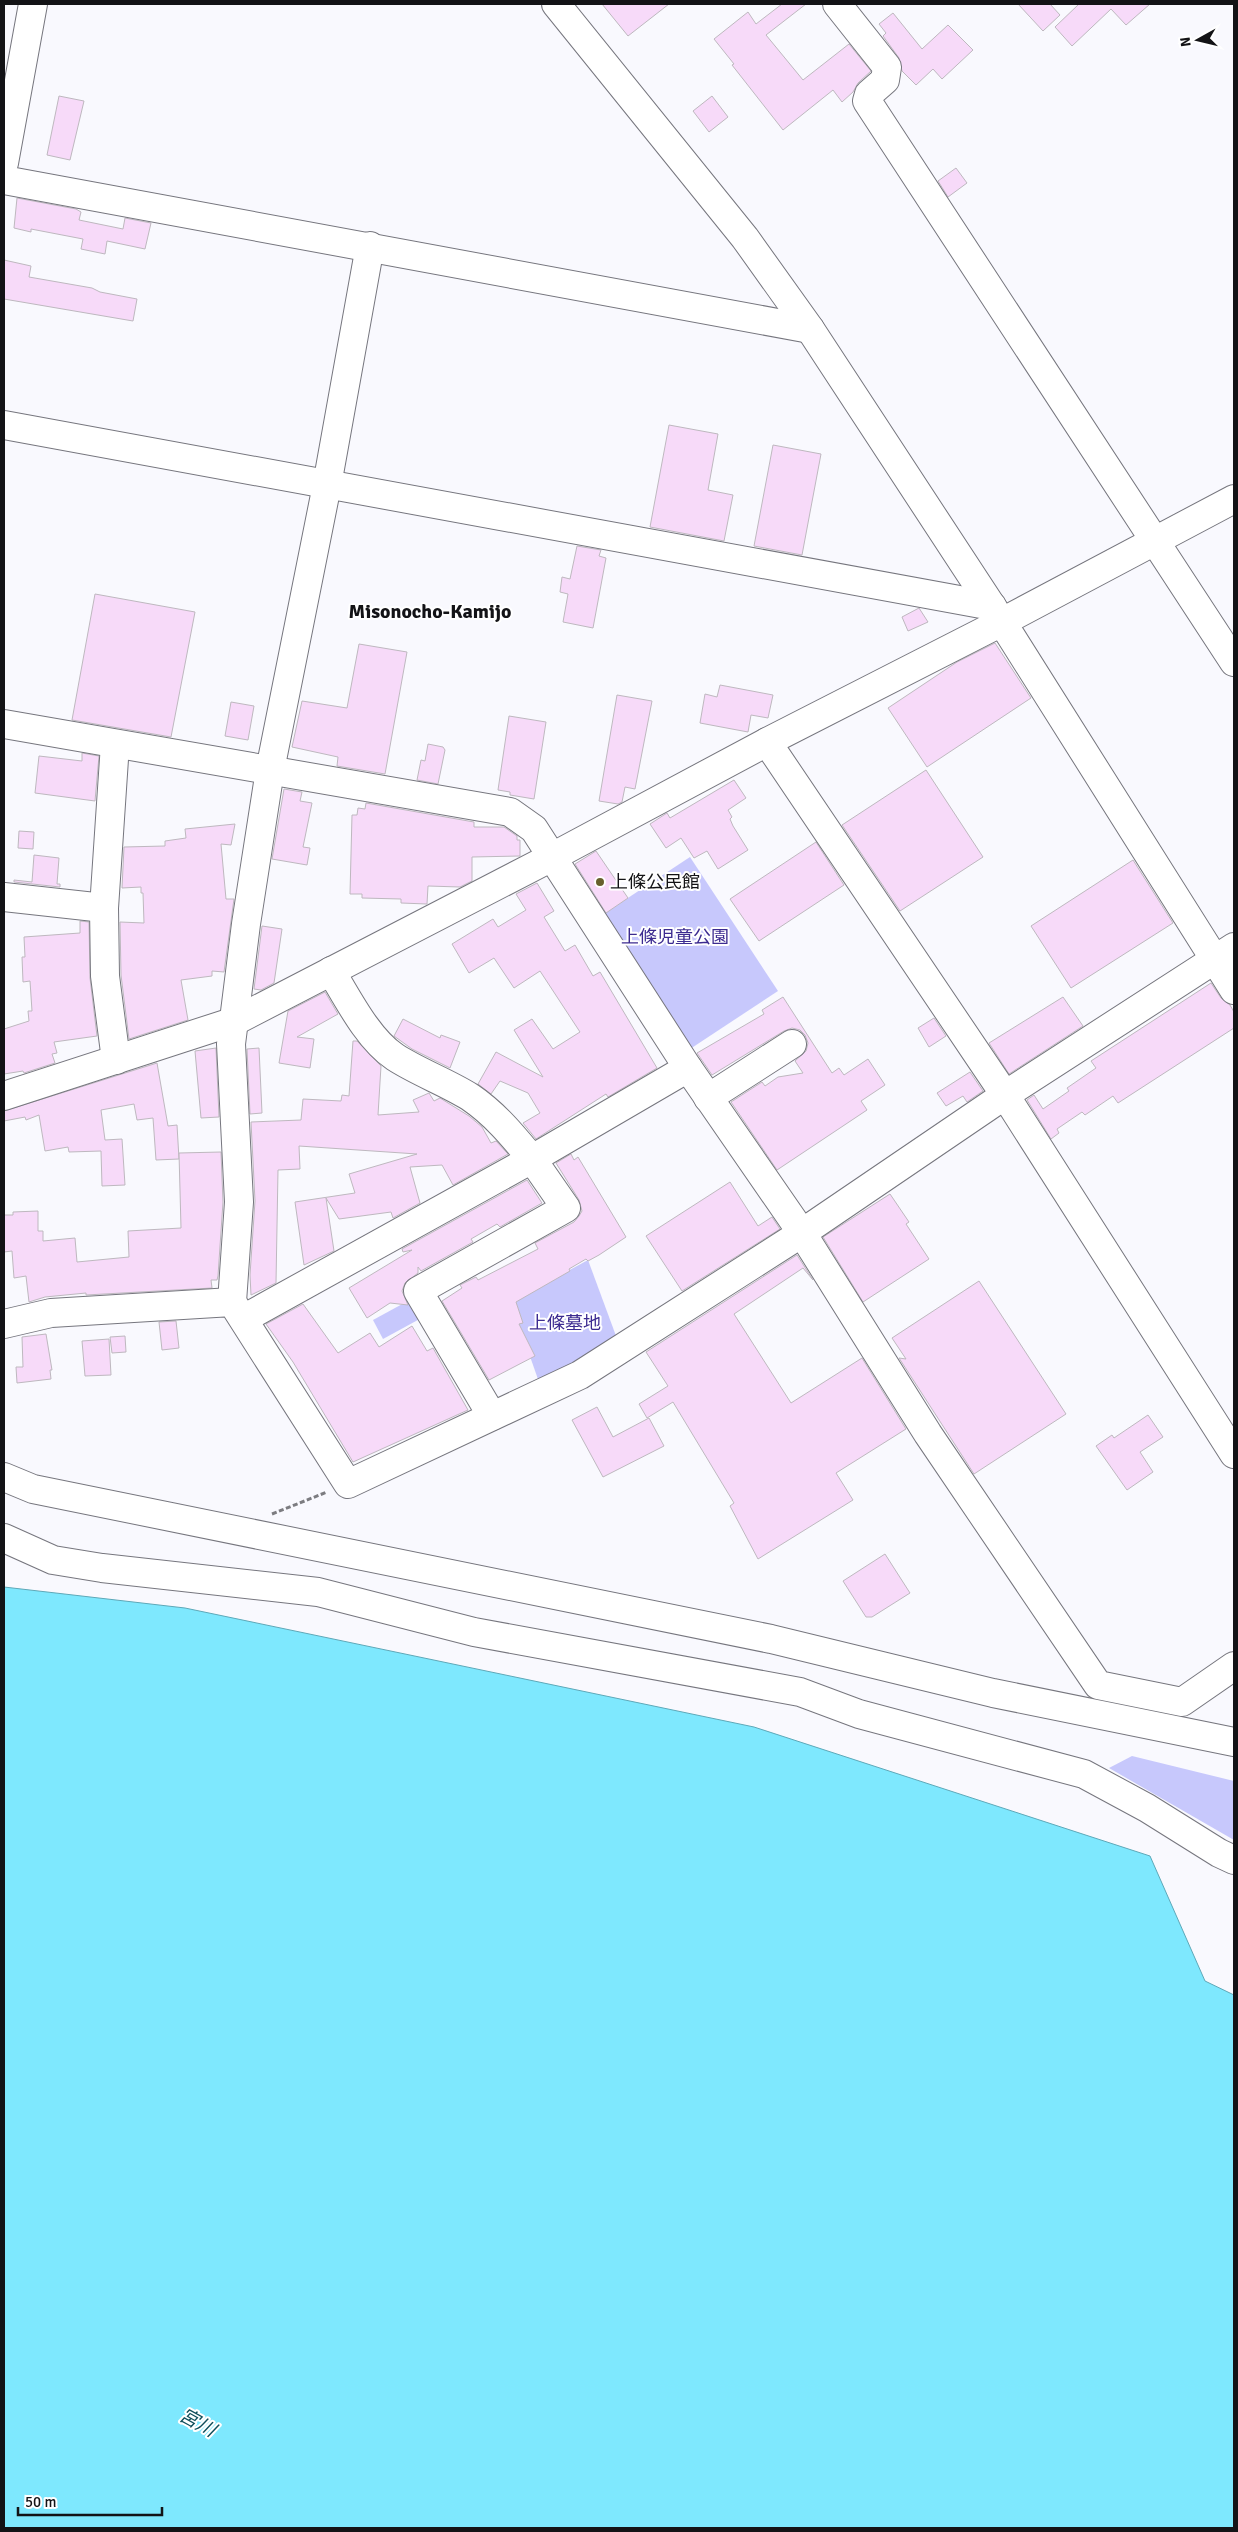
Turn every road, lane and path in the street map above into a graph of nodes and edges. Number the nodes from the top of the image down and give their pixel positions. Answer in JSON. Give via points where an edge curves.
{"nodes":[{"id":1,"x":34,"y":4,"type":"edge"},
{"id":2,"x":556,"y":4,"type":"edge"},
{"id":3,"x":837,"y":4,"type":"edge"},
{"id":4,"x":4,"y":164,"type":"edge"},
{"id":5,"x":4,"y":180,"type":"edge"},
{"id":6,"x":370,"y":246,"type":"junction"},
{"id":7,"x":810,"y":329,"type":"junction"},
{"id":8,"x":4,"y":425,"type":"edge"},
{"id":9,"x":327,"y":485,"type":"junction"},
{"id":10,"x":1234,"y":499,"type":"edge"},
{"id":11,"x":1156,"y":541,"type":"junction"},
{"id":12,"x":997,"y":614,"type":"junction"},
{"id":13,"x":1234,"y":662,"type":"edge"},
{"id":14,"x":4,"y":724,"type":"edge"},
{"id":15,"x":767,"y":742,"type":"junction"},
{"id":16,"x":115,"y":744,"type":"junction"},
{"id":17,"x":270,"y":770,"type":"junction"},
{"id":18,"x":552,"y":857,"type":"junction"},
{"id":19,"x":4,"y":897,"type":"edge"},
{"id":20,"x":104,"y":908,"type":"junction"},
{"id":21,"x":1225,"y":953,"type":"edge"},
{"id":22,"x":331,"y":971,"type":"junction"},
{"id":23,"x":1234,"y":990,"type":"edge"},
{"id":24,"x":235,"y":1021,"type":"junction"},
{"id":25,"x":792,"y":1044,"type":"dead end"},
{"id":26,"x":116,"y":1060,"type":"junction"},
{"id":27,"x":688,"y":1068,"type":"junction"},
{"id":28,"x":1005,"y":1095,"type":"junction"},
{"id":29,"x":4,"y":1096,"type":"edge"},
{"id":30,"x":708,"y":1098,"type":"junction"},
{"id":31,"x":532,"y":1159,"type":"junction"},
{"id":32,"x":802,"y":1233,"type":"junction"},
{"id":33,"x":238,"y":1310,"type":"junction"},
{"id":34,"x":4,"y":1324,"type":"edge"},
{"id":35,"x":492,"y":1416,"type":"junction"},
{"id":36,"x":1234,"y":1454,"type":"edge"},
{"id":37,"x":4,"y":1478,"type":"edge"},
{"id":38,"x":4,"y":1538,"type":"edge"},
{"id":39,"x":1234,"y":1666,"type":"edge"},
{"id":40,"x":1234,"y":1742,"type":"edge"},
{"id":41,"x":1234,"y":1860,"type":"edge"}],
"edges":[{"from":1,"to":4,"type":"street"},
{"from":2,"to":7,"type":"street","via":[[746,238]]},
{"from":3,"to":11,"type":"street","via":[[887,67],[885,80],[869,94],[867,101]]},
{"from":5,"to":6,"type":"street"},
{"from":6,"to":7,"type":"street"},
{"from":6,"to":9,"type":"street"},
{"from":7,"to":12,"type":"street"},
{"from":8,"to":9,"type":"street"},
{"from":9,"to":12,"type":"street"},
{"from":9,"to":17,"type":"street"},
{"from":10,"to":11,"type":"street"},
{"from":11,"to":12,"type":"street"},
{"from":11,"to":13,"type":"street"},
{"from":12,"to":15,"type":"street"},
{"from":12,"to":21,"type":"street"},
{"from":14,"to":16,"type":"street"},
{"from":15,"to":18,"type":"street"},
{"from":15,"to":28,"type":"street"},
{"from":16,"to":17,"type":"street"},
{"from":16,"to":20,"type":"street"},
{"from":17,"to":18,"type":"street","via":[[510,812],[534,829]]},
{"from":17,"to":24,"type":"street","via":[[246,924]]},
{"from":18,"to":22,"type":"street"},
{"from":18,"to":27,"type":"street"},
{"from":19,"to":20,"type":"street"},
{"from":20,"to":26,"type":"street","via":[[105,976]]},
{"from":21,"to":23,"type":"street"},
{"from":21,"to":28,"type":"street"},
{"from":22,"to":24,"type":"street"},
{"from":22,"to":31,"type":"street","via":[[356,1012],[395,1057],[471,1098],[504,1125]]},
{"from":24,"to":26,"type":"street"},
{"from":24,"to":33,"type":"street","via":[[230,1044],[238,1202]]},
{"from":25,"to":30,"type":"street"},
{"from":26,"to":29,"type":"street"},
{"from":27,"to":30,"type":"street"},
{"from":27,"to":31,"type":"street"},
{"from":28,"to":32,"type":"street"},
{"from":28,"to":36,"type":"street"},
{"from":30,"to":32,"type":"street"},
{"from":31,"to":33,"type":"street"},
{"from":31,"to":35,"type":"street","via":[[566,1208],[409,1295]]},
{"from":32,"to":35,"type":"street","via":[[580,1375]]},
{"from":32,"to":39,"type":"street","via":[[928,1434],[1098,1685],[1182,1702]]},
{"from":33,"to":34,"type":"street","via":[[51,1313]]},
{"from":33,"to":35,"type":"street","via":[[348,1484]]},
{"from":37,"to":40,"type":"street","via":[[42,1490],[771,1639],[993,1693]]},
{"from":38,"to":41,"type":"street","via":[[53,1560],[318,1592],[474,1632],[800,1692],[859,1714],[1084,1774]]}]}
